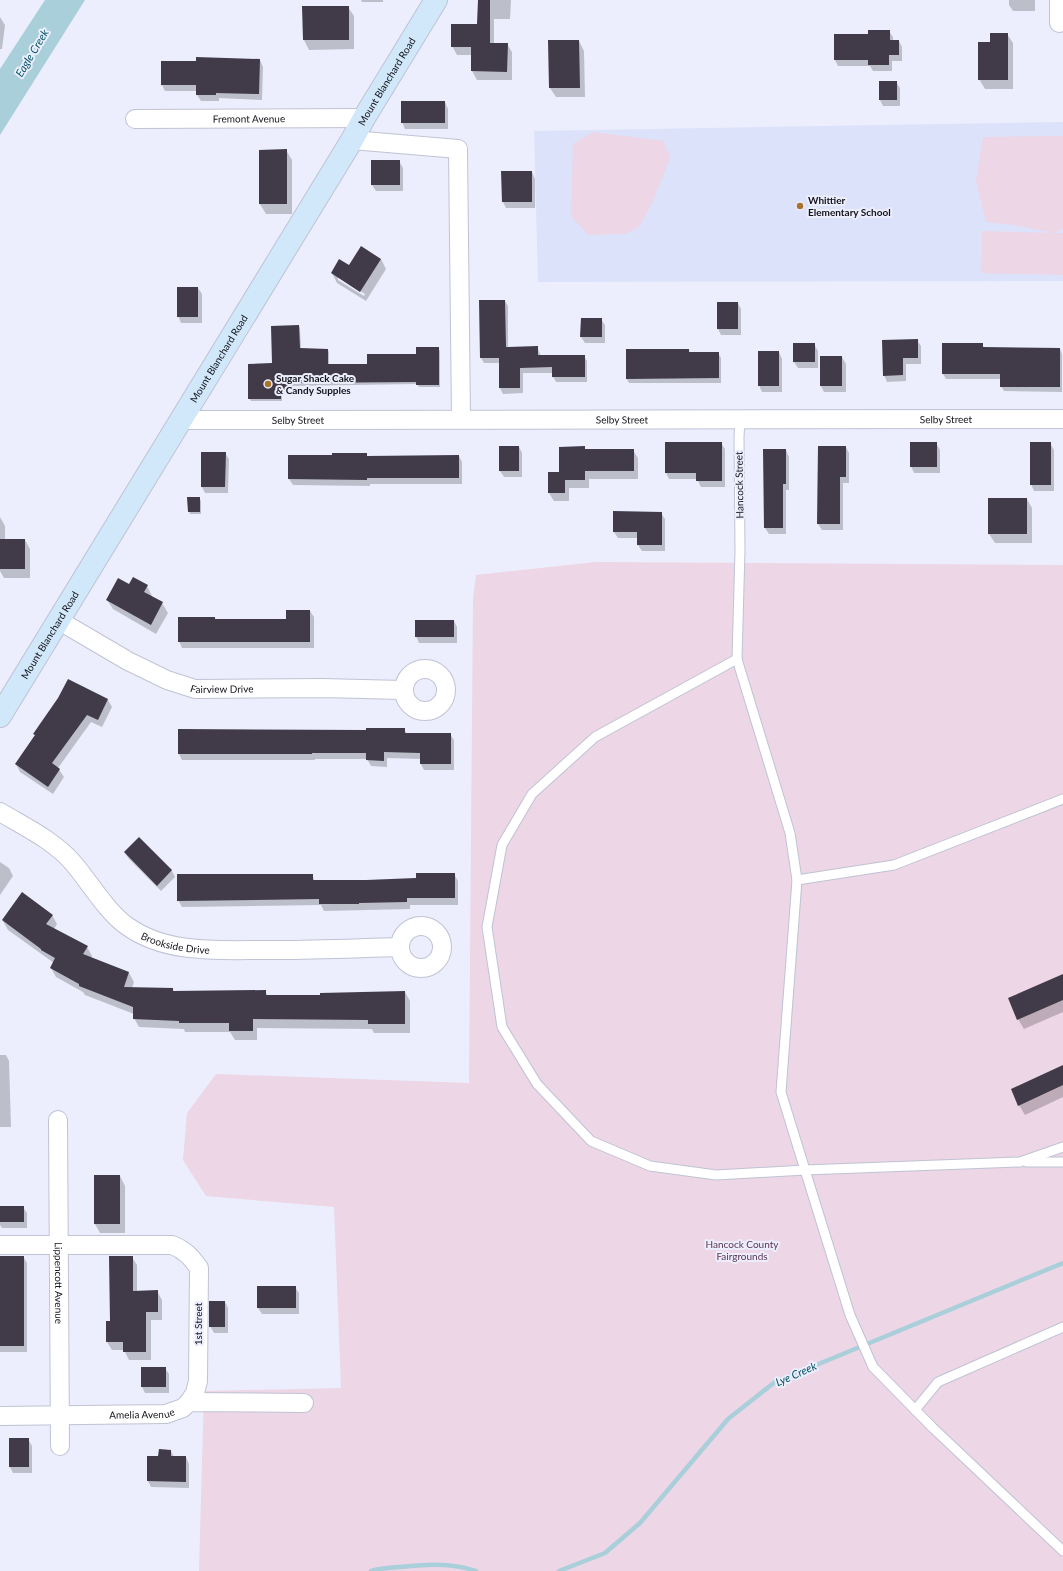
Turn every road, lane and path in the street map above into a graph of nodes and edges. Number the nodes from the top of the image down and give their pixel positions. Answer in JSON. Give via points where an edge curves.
{"nodes":[{"id":1,"x":436,"y":0,"type":"edge"},
{"id":2,"x":1059,"y":0,"type":"edge"},
{"id":3,"x":1061,"y":23,"type":"edge"},
{"id":4,"x":364,"y":118,"type":"junction"},
{"id":5,"x":135,"y":119,"type":"dead end"},
{"id":6,"x":352,"y":140,"type":"junction"},
{"id":7,"x":1063,"y":419,"type":"edge"},
{"id":8,"x":181,"y":420,"type":"junction"},
{"id":9,"x":461,"y":420,"type":"junction"},
{"id":10,"x":740,"y":420,"type":"junction"},
{"id":11,"x":58,"y":620,"type":"junction"},
{"id":12,"x":737,"y":659,"type":"junction"},
{"id":13,"x":403,"y":690,"type":"dead end"},
{"id":14,"x":0,"y":716,"type":"edge"},
{"id":15,"x":1063,"y":799,"type":"edge"},
{"id":16,"x":0,"y":812,"type":"edge"},
{"id":17,"x":797,"y":880,"type":"junction"},
{"id":18,"x":400,"y":947,"type":"dead end"},
{"id":19,"x":58,"y":1120,"type":"dead end"},
{"id":20,"x":1063,"y":1147,"type":"edge"},
{"id":21,"x":1020,"y":1162,"type":"junction"},
{"id":22,"x":1063,"y":1162,"type":"edge"},
{"id":23,"x":805,"y":1170,"type":"junction"},
{"id":24,"x":0,"y":1245,"type":"edge"},
{"id":25,"x":60,"y":1245,"type":"junction"},
{"id":26,"x":1063,"y":1327,"type":"edge"},
{"id":27,"x":189,"y":1402,"type":"junction"},
{"id":28,"x":304,"y":1403,"type":"dead end"},
{"id":29,"x":915,"y":1410,"type":"junction"},
{"id":30,"x":0,"y":1416,"type":"edge"},
{"id":31,"x":60,"y":1416,"type":"junction"},
{"id":32,"x":60,"y":1446,"type":"dead end"},
{"id":33,"x":1063,"y":1551,"type":"edge"}],
"edges":[{"from":1,"to":4,"type":"main road","name":"Mount Blanchard Road"},
{"from":2,"to":3,"type":"street"},
{"from":4,"to":5,"type":"street","name":"Fremont Avenue"},
{"from":4,"to":6,"type":"main road","name":"Mount Blanchard Road"},
{"from":6,"to":8,"type":"main road","name":"Mount Blanchard Road"},
{"from":6,"to":9,"type":"street","via":[[458,149]]},
{"from":7,"to":10,"type":"street","name":"Selby Street"},
{"from":8,"to":9,"type":"street","name":"Selby Street"},
{"from":8,"to":11,"type":"main road","name":"Mount Blanchard Road"},
{"from":9,"to":10,"type":"street","name":"Selby Street"},
{"from":10,"to":12,"type":"lane","name":"Hancock Street"},
{"from":11,"to":13,"type":"street","name":"Fairview Drive","via":[[128,661],[167,680],[195,689]]},
{"from":11,"to":14,"type":"main road","name":"Mount Blanchard Road"},
{"from":12,"to":17,"type":"lane","name":"Hancock Street","via":[[790,832]]},
{"from":12,"to":23,"type":"lane","via":[[595,737],[532,794],[502,845],[486,927],[502,1027],[537,1084],[591,1141],[650,1166],[716,1175]]},
{"from":15,"to":17,"type":"lane","via":[[894,865]]},
{"from":16,"to":18,"type":"street","name":"Brookside Drive","via":[[63,854],[115,915],[126,925],[157,941],[179,946],[236,950]]},
{"from":17,"to":23,"type":"lane","name":"Hancock Street","via":[[781,1092]]},
{"from":19,"to":25,"type":"street","name":"Lippencott Avenue"},
{"from":20,"to":21,"type":"lane"},
{"from":21,"to":22,"type":"lane"},
{"from":21,"to":23,"type":"lane"},
{"from":23,"to":29,"type":"lane","name":"Hancock Street","via":[[850,1315],[873,1367]]},
{"from":24,"to":25,"type":"street"},
{"from":25,"to":27,"type":"street","name":"1st Street","via":[[172,1245],[191,1257],[198,1268],[198,1381]]},
{"from":25,"to":31,"type":"street","name":"Lippencott Avenue"},
{"from":26,"to":29,"type":"lane","via":[[938,1382]]},
{"from":27,"to":28,"type":"street","name":"Amelia Avenue"},
{"from":27,"to":31,"type":"street","name":"Amelia Avenue","via":[[183,1408],[166,1414]]},
{"from":29,"to":33,"type":"lane","name":"Hancock Street"},
{"from":30,"to":31,"type":"street","name":"Amelia Avenue"},
{"from":31,"to":32,"type":"street","name":"Lippencott Avenue"}]}
